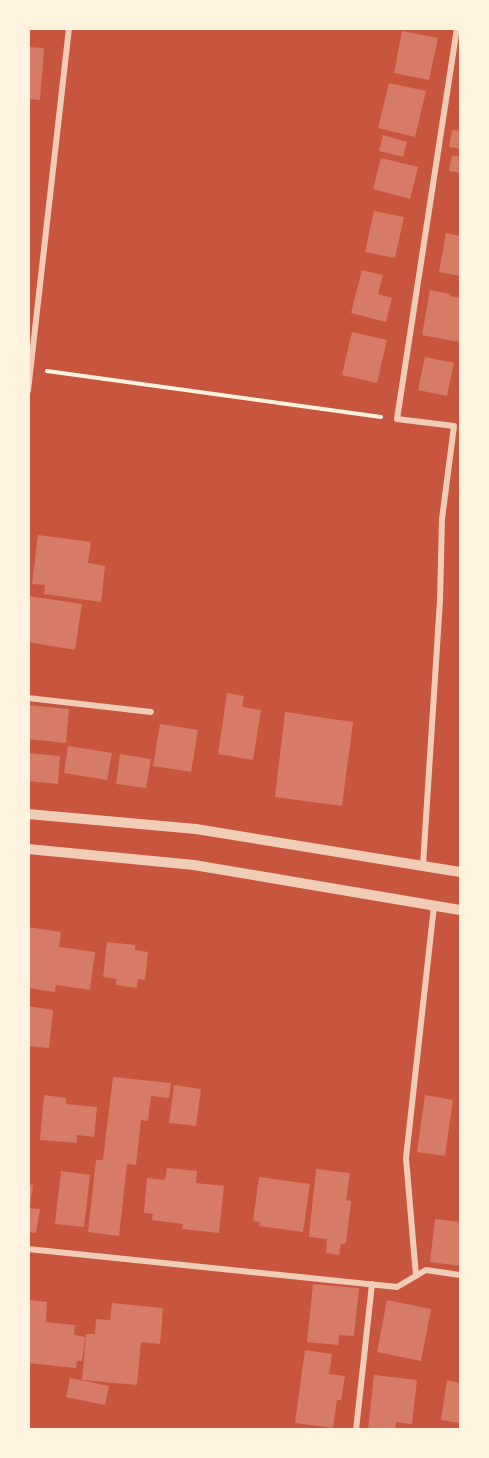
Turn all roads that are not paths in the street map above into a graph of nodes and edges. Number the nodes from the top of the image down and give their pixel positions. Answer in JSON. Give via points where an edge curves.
{"nodes":[{"id":1,"x":69,"y":28,"type":"edge"},
{"id":2,"x":458,"y":28,"type":"edge"},
{"id":3,"x":30,"y":369,"type":"edge"},
{"id":4,"x":28,"y":391,"type":"edge"},
{"id":5,"x":28,"y":698,"type":"edge"},
{"id":6,"x":151,"y":712,"type":"dead end"},
{"id":7,"x":28,"y":814,"type":"edge"},
{"id":8,"x":28,"y":849,"type":"edge"},
{"id":9,"x":423,"y":865,"type":"junction"},
{"id":10,"x":460,"y":872,"type":"edge"},
{"id":11,"x":434,"y":906,"type":"junction"},
{"id":12,"x":460,"y":910,"type":"edge"},
{"id":13,"x":28,"y":1249,"type":"edge"},
{"id":14,"x":460,"y":1275,"type":"edge"},
{"id":15,"x":416,"y":1276,"type":"junction"},
{"id":16,"x":372,"y":1284,"type":"junction"},
{"id":17,"x":356,"y":1430,"type":"edge"}],
"edges":[{"from":1,"to":3,"type":"street"},
{"from":2,"to":9,"type":"street","via":[[397,419],[454,426],[442,519],[441,600]]},
{"from":3,"to":4,"type":"street"},
{"from":5,"to":6,"type":"street"},
{"from":7,"to":9,"type":"street","via":[[196,829]]},
{"from":8,"to":11,"type":"street","via":[[194,866]]},
{"from":9,"to":10,"type":"street"},
{"from":11,"to":12,"type":"street"},
{"from":11,"to":15,"type":"street","via":[[406,1158]]},
{"from":13,"to":16,"type":"street"},
{"from":14,"to":15,"type":"street","via":[[426,1270]]},
{"from":15,"to":16,"type":"street","via":[[397,1287]]},
{"from":16,"to":17,"type":"street"}]}
